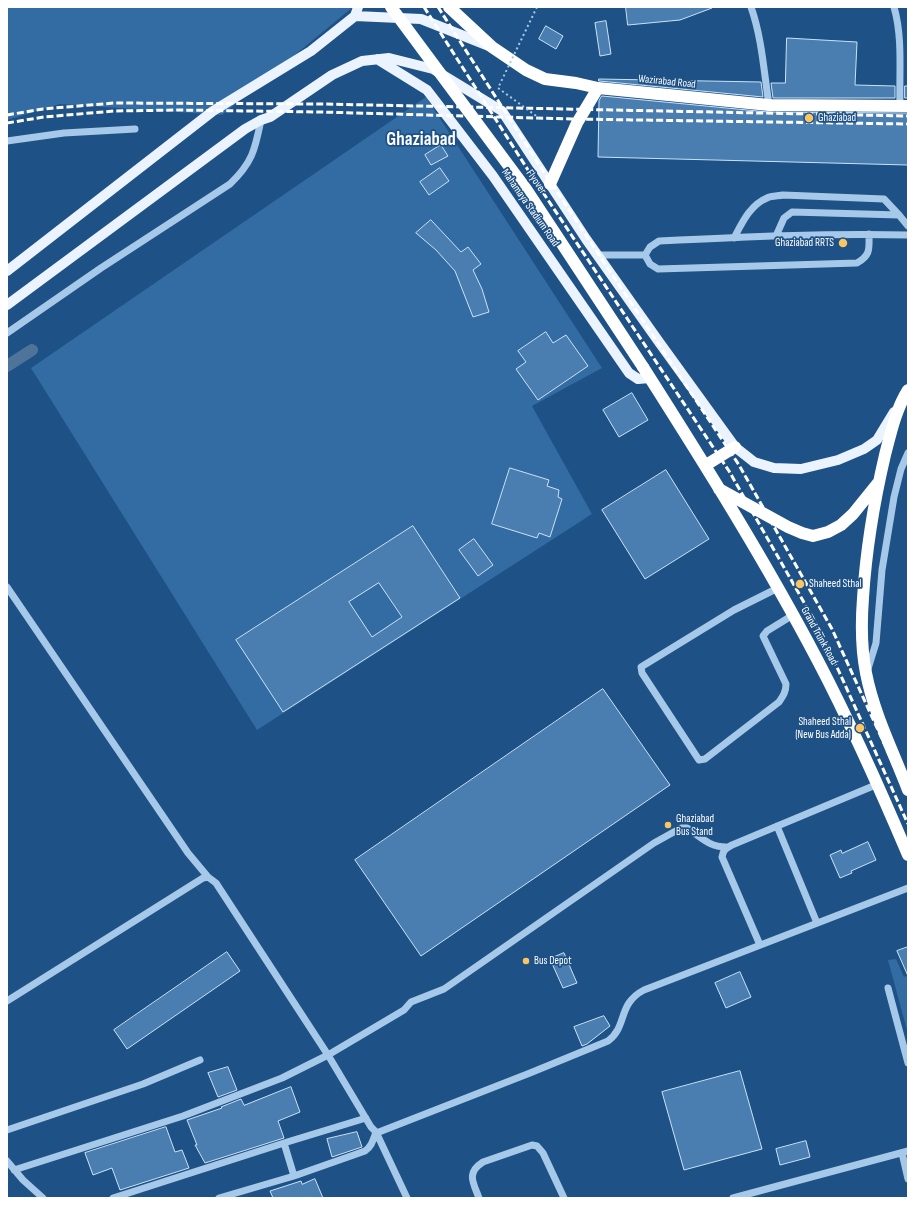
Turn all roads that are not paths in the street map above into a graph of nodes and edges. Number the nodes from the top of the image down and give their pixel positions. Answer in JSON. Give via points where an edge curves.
{"nodes":[{"id":1,"x":391,"y":7,"type":"edge"},
{"id":2,"x":449,"y":7,"type":"edge"},
{"id":3,"x":751,"y":7,"type":"edge"},
{"id":4,"x":894,"y":7,"type":"edge"},
{"id":5,"x":356,"y":11,"type":"edge"},
{"id":6,"x":492,"y":47,"type":"junction"},
{"id":7,"x":378,"y":59,"type":"junction"},
{"id":8,"x":598,"y":88,"type":"junction"},
{"id":9,"x":769,"y":105,"type":"junction"},
{"id":10,"x":904,"y":106,"type":"edge"},
{"id":11,"x":261,"y":120,"type":"junction"},
{"id":12,"x":135,"y":129,"type":"dead end"},
{"id":13,"x":7,"y":141,"type":"edge"},
{"id":14,"x":550,"y":184,"type":"junction"},
{"id":15,"x":899,"y":215,"type":"junction"},
{"id":16,"x":908,"y":226,"type":"edge"},
{"id":17,"x":868,"y":234,"type":"junction"},
{"id":18,"x":908,"y":235,"type":"edge"},
{"id":19,"x":776,"y":236,"type":"junction"},
{"id":20,"x":734,"y":238,"type":"junction"},
{"id":21,"x":597,"y":255,"type":"junction"},
{"id":22,"x":645,"y":255,"type":"junction"},
{"id":23,"x":7,"y":271,"type":"edge"},
{"id":24,"x":7,"y":305,"type":"edge"},
{"id":25,"x":7,"y":333,"type":"edge"},
{"id":26,"x":650,"y":378,"type":"junction"},
{"id":27,"x":908,"y":390,"type":"edge"},
{"id":28,"x":900,"y":402,"type":"junction"},
{"id":29,"x":735,"y":447,"type":"junction"},
{"id":30,"x":908,"y":453,"type":"edge"},
{"id":31,"x":706,"y":465,"type":"junction"},
{"id":32,"x":878,"y":482,"type":"junction"},
{"id":33,"x":719,"y":489,"type":"junction"},
{"id":34,"x":7,"y":587,"type":"edge"},
{"id":35,"x":778,"y":588,"type":"junction"},
{"id":36,"x":793,"y":615,"type":"junction"},
{"id":37,"x":866,"y":674,"type":"junction"},
{"id":38,"x":878,"y":784,"type":"junction"},
{"id":39,"x":908,"y":790,"type":"edge"},
{"id":40,"x":778,"y":826,"type":"junction"},
{"id":41,"x":726,"y":847,"type":"junction"},
{"id":42,"x":908,"y":855,"type":"edge"},
{"id":43,"x":208,"y":876,"type":"junction"},
{"id":44,"x":908,"y":888,"type":"edge"},
{"id":45,"x":817,"y":923,"type":"junction"},
{"id":46,"x":760,"y":945,"type":"junction"},
{"id":47,"x":888,"y":988,"type":"dead end"},
{"id":48,"x":7,"y":1001,"type":"edge"},
{"id":49,"x":328,"y":1055,"type":"junction"},
{"id":50,"x":200,"y":1060,"type":"dead end"},
{"id":51,"x":908,"y":1063,"type":"edge"},
{"id":52,"x":366,"y":1118,"type":"junction"},
{"id":53,"x":7,"y":1130,"type":"edge"},
{"id":54,"x":376,"y":1132,"type":"junction"},
{"id":55,"x":284,"y":1143,"type":"junction"},
{"id":56,"x":905,"y":1152,"type":"edge"},
{"id":57,"x":7,"y":1161,"type":"edge"},
{"id":58,"x":14,"y":1170,"type":"junction"},
{"id":59,"x":294,"y":1176,"type":"junction"},
{"id":60,"x":908,"y":1180,"type":"edge"},
{"id":61,"x":43,"y":1198,"type":"edge"},
{"id":62,"x":113,"y":1198,"type":"edge"},
{"id":63,"x":219,"y":1198,"type":"edge"},
{"id":64,"x":407,"y":1198,"type":"edge"},
{"id":65,"x":479,"y":1198,"type":"edge"},
{"id":66,"x":564,"y":1198,"type":"edge"},
{"id":67,"x":733,"y":1198,"type":"edge"}],
"edges":[{"from":1,"to":26,"type":"highway","name":"Flyover","bridge":true,"via":[[526,189]]},
{"from":2,"to":6,"type":"highway","name":"Wazirabad Road"},
{"from":3,"to":9,"type":"street"},
{"from":4,"to":10,"type":"street"},
{"from":5,"to":6,"type":"main road","via":[[421,19]]},
{"from":5,"to":23,"type":"main road","via":[[311,51],[213,111]]},
{"from":6,"to":8,"type":"highway","name":"Wazirabad Road","via":[[526,70],[545,79]]},
{"from":7,"to":11,"type":"main road","via":[[362,61],[332,75],[270,117]]},
{"from":7,"to":14,"type":"main road","via":[[390,58],[433,69],[502,111]]},
{"from":7,"to":26,"type":"main road","name":"Mahamaya Stadium Road","via":[[427,90],[493,176],[629,373],[638,379]]},
{"from":8,"to":9,"type":"highway","name":"Wazirabad Road"},
{"from":8,"to":14,"type":"highway","via":[[577,123]]},
{"from":9,"to":10,"type":"highway","name":"Wazirabad Road"},
{"from":11,"to":24,"type":"main road","via":[[245,129]]},
{"from":11,"to":25,"type":"street","via":[[251,159],[230,184]]},
{"from":12,"to":13,"type":"street","via":[[64,133]]},
{"from":14,"to":21,"type":"main road"},
{"from":15,"to":16,"type":"street"},
{"from":15,"to":19,"type":"street","via":[[792,212],[784,218]]},
{"from":15,"to":20,"type":"street","via":[[884,199],[783,196],[767,198],[755,205]]},
{"from":17,"to":18,"type":"street"},
{"from":17,"to":19,"type":"street"},
{"from":17,"to":22,"type":"street","via":[[869,251],[864,259],[857,263],[658,269],[650,264]]},
{"from":19,"to":20,"type":"street"},
{"from":20,"to":22,"type":"street","via":[[659,241],[650,247]]},
{"from":21,"to":22,"type":"street"},
{"from":21,"to":29,"type":"main road"},
{"from":26,"to":31,"type":"highway","name":"Grand Trunk Road"},
{"from":27,"to":28,"type":"highway"},
{"from":28,"to":29,"type":"main road","via":[[877,440],[864,449],[838,460],[801,469],[774,468],[754,462]]},
{"from":28,"to":32,"type":"highway"},
{"from":29,"to":31,"type":"highway"},
{"from":30,"to":37,"type":"street","via":[[894,497],[882,570],[876,643]]},
{"from":31,"to":33,"type":"highway","name":"Grand Trunk Road"},
{"from":32,"to":33,"type":"highway","via":[[853,514],[840,525],[813,536],[788,527]]},
{"from":32,"to":37,"type":"highway","via":[[865,564],[861,631]]},
{"from":33,"to":35,"type":"highway","name":"Grand Trunk Road"},
{"from":34,"to":43,"type":"street","via":[[188,853]]},
{"from":35,"to":36,"type":"highway","name":"Grand Trunk Road"},
{"from":35,"to":36,"type":"street","via":[[734,610],[641,668],[699,760],[705,760],[784,696],[786,684],[763,636]]},
{"from":36,"to":38,"type":"highway","name":"Grand Trunk Road","via":[[818,660]]},
{"from":37,"to":39,"type":"highway","via":[[879,721]]},
{"from":38,"to":40,"type":"street"},
{"from":38,"to":42,"type":"highway","name":"Grand Trunk Road"},
{"from":40,"to":41,"type":"street"},
{"from":40,"to":45,"type":"street"},
{"from":41,"to":46,"type":"street","via":[[722,857]]},
{"from":41,"to":49,"type":"street","via":[[709,844],[687,828],[681,828],[654,843],[444,989],[412,1002],[404,1010]]},
{"from":43,"to":48,"type":"street"},
{"from":43,"to":49,"type":"street","via":[[216,883]]},
{"from":44,"to":45,"type":"street"},
{"from":45,"to":46,"type":"street"},
{"from":46,"to":54,"type":"street","via":[[635,994],[627,1005],[615,1036],[608,1041]]},
{"from":47,"to":51,"type":"street"},
{"from":49,"to":52,"type":"street"},
{"from":49,"to":58,"type":"street","via":[[282,1078],[216,1104]]},
{"from":50,"to":53,"type":"street","via":[[143,1084]]},
{"from":52,"to":54,"type":"street"},
{"from":52,"to":55,"type":"street"},
{"from":54,"to":59,"type":"street","via":[[369,1148],[364,1151]]},
{"from":54,"to":64,"type":"street"},
{"from":55,"to":59,"type":"street"},
{"from":55,"to":62,"type":"street"},
{"from":56,"to":60,"type":"street"},
{"from":56,"to":67,"type":"street"},
{"from":57,"to":58,"type":"street"},
{"from":58,"to":61,"type":"street"},
{"from":59,"to":63,"type":"street"},
{"from":65,"to":66,"type":"street","via":[[472,1178],[472,1172],[477,1166],[532,1145],[537,1146],[543,1153]]}]}
